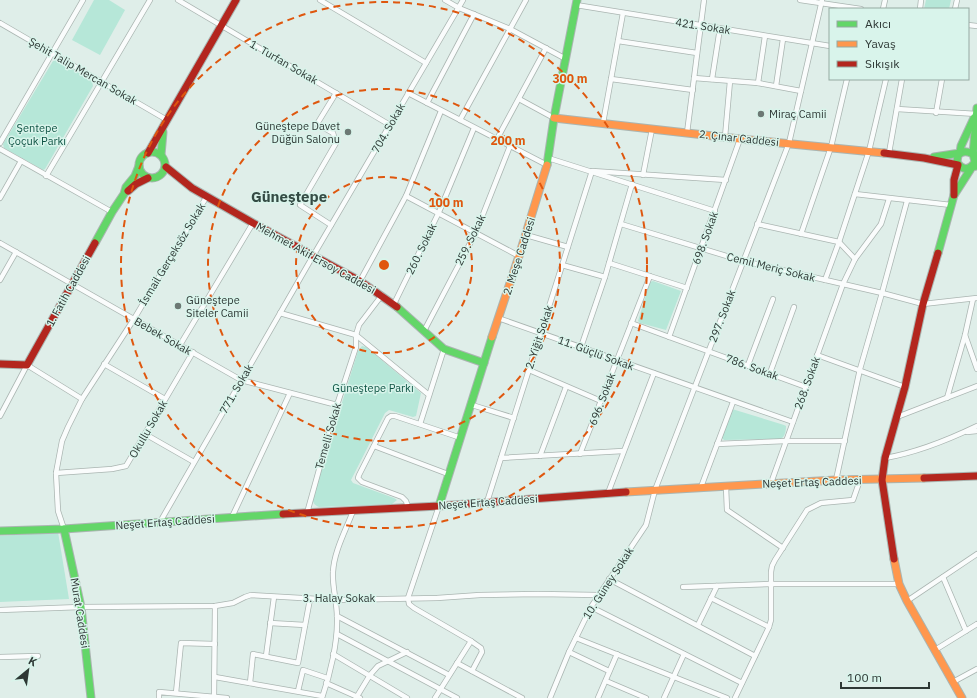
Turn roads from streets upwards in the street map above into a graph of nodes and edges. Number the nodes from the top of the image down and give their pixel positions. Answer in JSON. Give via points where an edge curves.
{"nodes":[{"id":1,"x":83,"y":0,"type":"edge"},
{"id":2,"x":150,"y":0,"type":"edge"},
{"id":3,"x":178,"y":0,"type":"edge"},
{"id":4,"x":236,"y":0,"type":"edge"},
{"id":5,"x":320,"y":0,"type":"edge"},
{"id":6,"x":445,"y":0,"type":"edge"},
{"id":7,"x":463,"y":0,"type":"edge"},
{"id":8,"x":526,"y":0,"type":"edge"},
{"id":9,"x":704,"y":0,"type":"edge"},
{"id":10,"x":800,"y":0,"type":"edge"},
{"id":11,"x":822,"y":2,"type":"edge"},
{"id":12,"x":576,"y":3,"type":"edge"},
{"id":13,"x":459,"y":8,"type":"junction"},
{"id":14,"x":855,"y":8,"type":"edge"},
{"id":15,"x":623,"y":13,"type":"junction"},
{"id":16,"x":474,"y":14,"type":"junction"},
{"id":17,"x":0,"y":23,"type":"edge"},
{"id":18,"x":221,"y":25,"type":"junction"},
{"id":19,"x":701,"y":25,"type":"junction"},
{"id":20,"x":720,"y":28,"type":"junction"},
{"id":21,"x":510,"y":29,"type":"junction"},
{"id":22,"x":765,"y":36,"type":"junction"},
{"id":23,"x":783,"y":39,"type":"junction"},
{"id":24,"x":618,"y":41,"type":"junction"},
{"id":25,"x":812,"y":43,"type":"junction"},
{"id":26,"x":829,"y":46,"type":"edge"},
{"id":27,"x":546,"y":48,"type":"junction"},
{"id":28,"x":52,"y":53,"type":"junction"},
{"id":29,"x":697,"y":53,"type":"junction"},
{"id":30,"x":566,"y":59,"type":"junction"},
{"id":31,"x":426,"y":63,"type":"junction"},
{"id":32,"x":611,"y":78,"type":"junction"},
{"id":33,"x":694,"y":78,"type":"junction"},
{"id":34,"x":712,"y":79,"type":"junction"},
{"id":35,"x":847,"y":80,"type":"edge"},
{"id":36,"x":886,"y":80,"type":"edge"},
{"id":37,"x":902,"y":80,"type":"edge"},
{"id":38,"x":942,"y":80,"type":"edge"},
{"id":39,"x":730,"y":81,"type":"junction"},
{"id":40,"x":102,"y":82,"type":"junction"},
{"id":41,"x":758,"y":83,"type":"junction"},
{"id":42,"x":776,"y":86,"type":"junction"},
{"id":43,"x":693,"y":90,"type":"junction"},
{"id":44,"x":801,"y":91,"type":"junction"},
{"id":45,"x":336,"y":92,"type":"junction"},
{"id":46,"x":408,"y":93,"type":"junction"},
{"id":47,"x":519,"y":98,"type":"junction"},
{"id":48,"x":427,"y":103,"type":"junction"},
{"id":49,"x":897,"y":109,"type":"junction"},
{"id":50,"x":441,"y":111,"type":"junction"},
{"id":51,"x":936,"y":112,"type":"junction"},
{"id":52,"x":977,"y":112,"type":"edge"},
{"id":53,"x":554,"y":118,"type":"junction"},
{"id":54,"x":460,"y":120,"type":"junction"},
{"id":55,"x":165,"y":123,"type":"junction"},
{"id":56,"x":603,"y":123,"type":"junction"},
{"id":57,"x":390,"y":124,"type":"junction"},
{"id":58,"x":474,"y":128,"type":"junction"},
{"id":59,"x":652,"y":129,"type":"junction"},
{"id":60,"x":687,"y":133,"type":"junction"},
{"id":61,"x":725,"y":137,"type":"junction"},
{"id":62,"x":497,"y":139,"type":"junction"},
{"id":63,"x":740,"y":139,"type":"junction"},
{"id":64,"x":0,"y":143,"type":"edge"},
{"id":65,"x":789,"y":143,"type":"junction"},
{"id":66,"x":510,"y":146,"type":"junction"},
{"id":67,"x":831,"y":147,"type":"junction"},
{"id":68,"x":0,"y":149,"type":"edge"},
{"id":69,"x":869,"y":151,"type":"junction"},
{"id":70,"x":148,"y":152,"type":"junction"},
{"id":71,"x":889,"y":153,"type":"junction"},
{"id":72,"x":960,"y":153,"type":"junction"},
{"id":73,"x":161,"y":155,"type":"junction"},
{"id":74,"x":975,"y":155,"type":"edge"},
{"id":75,"x":548,"y":158,"type":"junction"},
{"id":76,"x":924,"y":158,"type":"junction"},
{"id":77,"x":21,"y":161,"type":"junction"},
{"id":78,"x":547,"y":165,"type":"junction"},
{"id":79,"x":958,"y":165,"type":"junction"},
{"id":80,"x":139,"y":166,"type":"junction"},
{"id":81,"x":974,"y":166,"type":"edge"},
{"id":82,"x":166,"y":167,"type":"junction"},
{"id":83,"x":592,"y":172,"type":"junction"},
{"id":84,"x":643,"y":175,"type":"junction"},
{"id":85,"x":46,"y":176,"type":"junction"},
{"id":86,"x":148,"y":178,"type":"junction"},
{"id":87,"x":159,"y":178,"type":"junction"},
{"id":88,"x":726,"y":180,"type":"junction"},
{"id":89,"x":632,"y":184,"type":"junction"},
{"id":90,"x":192,"y":188,"type":"junction"},
{"id":91,"x":124,"y":194,"type":"junction"},
{"id":92,"x":855,"y":194,"type":"junction"},
{"id":93,"x":954,"y":195,"type":"junction"},
{"id":94,"x":207,"y":196,"type":"junction"},
{"id":95,"x":406,"y":196,"type":"junction"},
{"id":96,"x":0,"y":198,"type":"edge"},
{"id":97,"x":889,"y":198,"type":"junction"},
{"id":98,"x":907,"y":201,"type":"junction"},
{"id":99,"x":951,"y":205,"type":"junction"},
{"id":100,"x":715,"y":211,"type":"junction"},
{"id":101,"x":112,"y":212,"type":"junction"},
{"id":102,"x":439,"y":212,"type":"junction"},
{"id":103,"x":254,"y":223,"type":"junction"},
{"id":104,"x":332,"y":224,"type":"junction"},
{"id":105,"x":621,"y":224,"type":"junction"},
{"id":106,"x":757,"y":224,"type":"junction"},
{"id":107,"x":476,"y":232,"type":"junction"},
{"id":108,"x":526,"y":234,"type":"junction"},
{"id":109,"x":801,"y":234,"type":"junction"},
{"id":110,"x":839,"y":242,"type":"junction"},
{"id":111,"x":0,"y":243,"type":"edge"},
{"id":112,"x":568,"y":247,"type":"junction"},
{"id":113,"x":701,"y":249,"type":"junction"},
{"id":114,"x":16,"y":252,"type":"junction"},
{"id":115,"x":313,"y":256,"type":"junction"},
{"id":116,"x":519,"y":256,"type":"junction"},
{"id":117,"x":855,"y":259,"type":"junction"},
{"id":118,"x":743,"y":261,"type":"junction"},
{"id":119,"x":609,"y":263,"type":"junction"},
{"id":120,"x":562,"y":265,"type":"junction"},
{"id":121,"x":650,"y":276,"type":"junction"},
{"id":122,"x":605,"y":277,"type":"junction"},
{"id":123,"x":0,"y":280,"type":"edge"},
{"id":124,"x":825,"y":280,"type":"junction"},
{"id":125,"x":360,"y":281,"type":"junction"},
{"id":126,"x":72,"y":284,"type":"junction"},
{"id":127,"x":843,"y":284,"type":"junction"},
{"id":128,"x":687,"y":288,"type":"junction"},
{"id":129,"x":882,"y":293,"type":"junction"},
{"id":130,"x":382,"y":295,"type":"junction"},
{"id":131,"x":975,"y":298,"type":"edge"},
{"id":132,"x":773,"y":299,"type":"dead end"},
{"id":133,"x":394,"y":304,"type":"junction"},
{"id":134,"x":923,"y":304,"type":"junction"},
{"id":135,"x":794,"y":307,"type":"dead end"},
{"id":136,"x":280,"y":313,"type":"junction"},
{"id":137,"x":498,"y":318,"type":"junction"},
{"id":138,"x":134,"y":319,"type":"junction"},
{"id":139,"x":632,"y":323,"type":"junction"},
{"id":140,"x":424,"y":331,"type":"junction"},
{"id":141,"x":540,"y":333,"type":"junction"},
{"id":142,"x":965,"y":334,"type":"junction"},
{"id":143,"x":356,"y":335,"type":"junction"},
{"id":144,"x":669,"y":337,"type":"junction"},
{"id":145,"x":180,"y":345,"type":"junction"},
{"id":146,"x":581,"y":347,"type":"junction"},
{"id":147,"x":444,"y":349,"type":"junction"},
{"id":148,"x":708,"y":351,"type":"junction"},
{"id":149,"x":193,"y":352,"type":"junction"},
{"id":150,"x":817,"y":355,"type":"junction"},
{"id":151,"x":617,"y":360,"type":"junction"},
{"id":152,"x":484,"y":363,"type":"junction"},
{"id":153,"x":0,"y":364,"type":"edge"},
{"id":154,"x":104,"y":364,"type":"junction"},
{"id":155,"x":27,"y":365,"type":"junction"},
{"id":156,"x":748,"y":365,"type":"junction"},
{"id":157,"x":860,"y":369,"type":"junction"},
{"id":158,"x":977,"y":369,"type":"edge"},
{"id":159,"x":529,"y":370,"type":"junction"},
{"id":160,"x":770,"y":373,"type":"junction"},
{"id":161,"x":654,"y":374,"type":"junction"},
{"id":162,"x":241,"y":380,"type":"junction"},
{"id":163,"x":566,"y":386,"type":"junction"},
{"id":164,"x":977,"y":386,"type":"edge"},
{"id":165,"x":806,"y":387,"type":"junction"},
{"id":166,"x":905,"y":387,"type":"junction"},
{"id":167,"x":694,"y":388,"type":"junction"},
{"id":168,"x":290,"y":393,"type":"junction"},
{"id":169,"x":430,"y":395,"type":"junction"},
{"id":170,"x":947,"y":398,"type":"junction"},
{"id":171,"x":82,"y":399,"type":"junction"},
{"id":172,"x":165,"y":399,"type":"junction"},
{"id":173,"x":601,"y":401,"type":"junction"},
{"id":174,"x":733,"y":402,"type":"junction"},
{"id":175,"x":337,"y":405,"type":"junction"},
{"id":176,"x":472,"y":405,"type":"junction"},
{"id":177,"x":0,"y":416,"type":"edge"},
{"id":178,"x":897,"y":417,"type":"junction"},
{"id":179,"x":514,"y":418,"type":"junction"},
{"id":180,"x":793,"y":422,"type":"junction"},
{"id":181,"x":420,"y":424,"type":"junction"},
{"id":182,"x":977,"y":426,"type":"edge"},
{"id":183,"x":977,"y":431,"type":"edge"},
{"id":184,"x":964,"y":432,"type":"junction"},
{"id":185,"x":145,"y":434,"type":"junction"},
{"id":186,"x":460,"y":438,"type":"junction"},
{"id":187,"x":786,"y":441,"type":"junction"},
{"id":188,"x":845,"y":441,"type":"junction"},
{"id":189,"x":718,"y":444,"type":"junction"},
{"id":190,"x":374,"y":446,"type":"junction"},
{"id":191,"x":623,"y":451,"type":"junction"},
{"id":192,"x":580,"y":454,"type":"junction"},
{"id":193,"x":540,"y":456,"type":"junction"},
{"id":194,"x":501,"y":458,"type":"junction"},
{"id":195,"x":885,"y":458,"type":"junction"},
{"id":196,"x":194,"y":462,"type":"junction"},
{"id":197,"x":56,"y":473,"type":"junction"},
{"id":198,"x":448,"y":474,"type":"junction"},
{"id":199,"x":977,"y":476,"type":"edge"},
{"id":200,"x":836,"y":480,"type":"junction"},
{"id":201,"x":860,"y":480,"type":"junction"},
{"id":202,"x":882,"y":480,"type":"junction"},
{"id":203,"x":771,"y":483,"type":"junction"},
{"id":204,"x":701,"y":487,"type":"junction"},
{"id":205,"x":726,"y":487,"type":"junction"},
{"id":206,"x":656,"y":490,"type":"junction"},
{"id":207,"x":608,"y":493,"type":"junction"},
{"id":208,"x":487,"y":502,"type":"junction"},
{"id":209,"x":439,"y":506,"type":"junction"},
{"id":210,"x":408,"y":507,"type":"junction"},
{"id":211,"x":353,"y":511,"type":"junction"},
{"id":212,"x":307,"y":513,"type":"junction"},
{"id":213,"x":232,"y":517,"type":"junction"},
{"id":214,"x":160,"y":522,"type":"junction"},
{"id":215,"x":64,"y":529,"type":"junction"},
{"id":216,"x":0,"y":532,"type":"edge"},
{"id":217,"x":783,"y":548,"type":"junction"},
{"id":218,"x":977,"y":554,"type":"edge"},
{"id":219,"x":943,"y":577,"type":"junction"},
{"id":220,"x":609,"y":579,"type":"junction"},
{"id":221,"x":771,"y":584,"type":"junction"},
{"id":222,"x":899,"y":584,"type":"junction"},
{"id":223,"x":717,"y":586,"type":"junction"},
{"id":224,"x":683,"y":587,"type":"dead end"},
{"id":225,"x":598,"y":595,"type":"junction"},
{"id":226,"x":274,"y":597,"type":"junction"},
{"id":227,"x":408,"y":598,"type":"junction"},
{"id":228,"x":711,"y":598,"type":"junction"},
{"id":229,"x":310,"y":599,"type":"junction"},
{"id":230,"x":336,"y":600,"type":"junction"},
{"id":231,"x":907,"y":601,"type":"junction"},
{"id":232,"x":215,"y":606,"type":"junction"},
{"id":233,"x":81,"y":607,"type":"junction"},
{"id":234,"x":591,"y":607,"type":"junction"},
{"id":235,"x":0,"y":610,"type":"edge"},
{"id":236,"x":337,"y":616,"type":"junction"},
{"id":237,"x":270,"y":623,"type":"junction"},
{"id":238,"x":977,"y":624,"type":"edge"},
{"id":239,"x":305,"y":625,"type":"junction"},
{"id":240,"x":698,"y":625,"type":"junction"},
{"id":241,"x":769,"y":627,"type":"junction"},
{"id":242,"x":966,"y":631,"type":"junction"},
{"id":243,"x":337,"y":634,"type":"junction"},
{"id":244,"x":576,"y":638,"type":"junction"},
{"id":245,"x":471,"y":641,"type":"junction"},
{"id":246,"x":215,"y":644,"type":"junction"},
{"id":247,"x":935,"y":650,"type":"junction"},
{"id":248,"x":407,"y":652,"type":"junction"},
{"id":249,"x":568,"y":652,"type":"junction"},
{"id":250,"x":333,"y":654,"type":"junction"},
{"id":251,"x":617,"y":654,"type":"junction"},
{"id":252,"x":684,"y":654,"type":"junction"},
{"id":253,"x":38,"y":656,"type":"dead end"},
{"id":254,"x":266,"y":656,"type":"junction"},
{"id":255,"x":755,"y":656,"type":"junction"},
{"id":256,"x":0,"y":657,"type":"edge"},
{"id":257,"x":388,"y":662,"type":"junction"},
{"id":258,"x":457,"y":663,"type":"junction"},
{"id":259,"x":977,"y":669,"type":"edge"},
{"id":260,"x":472,"y":672,"type":"junction"},
{"id":261,"x":609,"y":672,"type":"junction"},
{"id":262,"x":370,"y":675,"type":"junction"},
{"id":263,"x":449,"y":675,"type":"junction"},
{"id":264,"x":215,"y":677,"type":"junction"},
{"id":265,"x":674,"y":677,"type":"junction"},
{"id":266,"x":606,"y":680,"type":"junction"},
{"id":267,"x":327,"y":681,"type":"junction"},
{"id":268,"x":953,"y":682,"type":"junction"},
{"id":269,"x":250,"y":683,"type":"junction"},
{"id":270,"x":742,"y":683,"type":"junction"},
{"id":271,"x":440,"y":689,"type":"junction"},
{"id":272,"x":298,"y":691,"type":"junction"},
{"id":273,"x":176,"y":693,"type":"junction"},
{"id":274,"x":214,"y":697,"type":"edge"},
{"id":275,"x":322,"y":697,"type":"edge"},
{"id":276,"x":358,"y":697,"type":"edge"},
{"id":277,"x":91,"y":698,"type":"edge"},
{"id":278,"x":159,"y":698,"type":"edge"},
{"id":279,"x":227,"y":698,"type":"edge"},
{"id":280,"x":407,"y":698,"type":"edge"},
{"id":281,"x":435,"y":698,"type":"edge"},
{"id":282,"x":457,"y":698,"type":"edge"},
{"id":283,"x":522,"y":698,"type":"edge"},
{"id":284,"x":550,"y":698,"type":"edge"},
{"id":285,"x":598,"y":698,"type":"edge"},
{"id":286,"x":646,"y":698,"type":"edge"},
{"id":287,"x":664,"y":698,"type":"edge"},
{"id":288,"x":727,"y":698,"type":"edge"},
{"id":289,"x":735,"y":698,"type":"edge"},
{"id":290,"x":962,"y":698,"type":"edge"}],
"edges":[{"from":1,"to":28,"type":"street"},
{"from":2,"to":40,"type":"street"},
{"from":3,"to":18,"type":"street","name":"1. Turfan Sokak"},
{"from":4,"to":18,"type":"street"},
{"from":5,"to":31,"type":"street"},
{"from":6,"to":13,"type":"street"},
{"from":7,"to":13,"type":"street","name":"704. Sokak"},
{"from":8,"to":21,"type":"street"},
{"from":9,"to":19,"type":"street"},
{"from":10,"to":11,"type":"street"},
{"from":11,"to":14,"type":"street"},
{"from":11,"to":25,"type":"street","name":"297. Sokak"},
{"from":12,"to":15,"type":"street","name":"421. Sokak"},
{"from":12,"to":30,"type":"street","name":"2. Meşe Caddesi"},
{"from":13,"to":16,"type":"street"},
{"from":13,"to":31,"type":"street","name":"704. Sokak"},
{"from":15,"to":19,"type":"street","name":"421. Sokak"},
{"from":15,"to":24,"type":"street"},
{"from":16,"to":21,"type":"street"},
{"from":16,"to":48,"type":"street"},
{"from":17,"to":28,"type":"street","name":"Şehit Talip Mercan Sokak"},
{"from":18,"to":45,"type":"street","name":"1. Turfan Sokak"},
{"from":18,"to":55,"type":"street"},
{"from":19,"to":20,"type":"street","name":"421. Sokak"},
{"from":19,"to":29,"type":"street"},
{"from":20,"to":22,"type":"street","name":"421. Sokak"},
{"from":20,"to":34,"type":"street"},
{"from":21,"to":27,"type":"street"},
{"from":21,"to":54,"type":"street"},
{"from":22,"to":23,"type":"street","name":"421. Sokak"},
{"from":22,"to":41,"type":"street"},
{"from":23,"to":25,"type":"street","name":"421. Sokak"},
{"from":23,"to":42,"type":"street"},
{"from":24,"to":29,"type":"street"},
{"from":24,"to":32,"type":"street"},
{"from":25,"to":26,"type":"street","name":"421. Sokak"},
{"from":25,"to":44,"type":"street","name":"297. Sokak"},
{"from":27,"to":30,"type":"street"},
{"from":27,"to":47,"type":"street"},
{"from":28,"to":40,"type":"street","name":"Şehit Talip Mercan Sokak"},
{"from":28,"to":64,"type":"street"},
{"from":29,"to":33,"type":"street"},
{"from":30,"to":53,"type":"street","name":"2. Meşe Caddesi"},
{"from":31,"to":46,"type":"street","name":"704. Sokak"},
{"from":32,"to":43,"type":"street"},
{"from":32,"to":56,"type":"street"},
{"from":33,"to":34,"type":"street"},
{"from":33,"to":43,"type":"street"},
{"from":34,"to":39,"type":"street"},
{"from":35,"to":67,"type":"street"},
{"from":36,"to":69,"type":"street"},
{"from":37,"to":49,"type":"street"},
{"from":38,"to":51,"type":"street"},
{"from":39,"to":41,"type":"street"},
{"from":39,"to":61,"type":"street"},
{"from":40,"to":55,"type":"street","name":"Şehit Talip Mercan Sokak"},
{"from":40,"to":85,"type":"street"},
{"from":41,"to":42,"type":"street"},
{"from":42,"to":44,"type":"street"},
{"from":43,"to":60,"type":"street"},
{"from":44,"to":65,"type":"street","name":"297. Sokak"},
{"from":45,"to":57,"type":"street","name":"1. Turfan Sokak"},
{"from":45,"to":104,"type":"street","via":[[317,124],[333,133],[336,143],[300,205]]},
{"from":46,"to":48,"type":"street"},
{"from":46,"to":57,"type":"street","name":"704. Sokak"},
{"from":47,"to":53,"type":"street"},
{"from":47,"to":62,"type":"street"},
{"from":48,"to":50,"type":"street"},
{"from":49,"to":51,"type":"street"},
{"from":49,"to":71,"type":"street"},
{"from":50,"to":54,"type":"street"},
{"from":50,"to":95,"type":"street"},
{"from":51,"to":52,"type":"street"},
{"from":52,"to":72,"type":"street"},
{"from":52,"to":74,"type":"street"},
{"from":53,"to":56,"type":"street","name":"2. Çınar Caddesi"},
{"from":53,"to":75,"type":"street","name":"2. Meşe Caddesi"},
{"from":54,"to":58,"type":"street"},
{"from":55,"to":70,"type":"street"},
{"from":55,"to":73,"type":"street"},
{"from":56,"to":59,"type":"street","name":"2. Çınar Caddesi"},
{"from":57,"to":104,"type":"street","name":"704. Sokak"},
{"from":58,"to":62,"type":"street"},
{"from":58,"to":102,"type":"street","name":"260. Sokak"},
{"from":59,"to":60,"type":"street","name":"2. Çınar Caddesi"},
{"from":59,"to":84,"type":"street"},
{"from":60,"to":61,"type":"street","name":"2. Çınar Caddesi"},
{"from":61,"to":63,"type":"street","name":"2. Çınar Caddesi"},
{"from":62,"to":66,"type":"street"},
{"from":63,"to":65,"type":"street","name":"2. Çınar Caddesi"},
{"from":63,"to":88,"type":"street","name":"698. Sokak"},
{"from":65,"to":67,"type":"street","name":"2. Çınar Caddesi"},
{"from":65,"to":106,"type":"street","name":"297. Sokak"},
{"from":66,"to":78,"type":"street"},
{"from":66,"to":107,"type":"street","name":"259. Sokak"},
{"from":67,"to":69,"type":"street","name":"2. Çınar Caddesi"},
{"from":67,"to":109,"type":"street"},
{"from":68,"to":77,"type":"street"},
{"from":69,"to":71,"type":"street","name":"2. Çınar Caddesi"},
{"from":69,"to":92,"type":"street"},
{"from":70,"to":73,"type":"street"},
{"from":70,"to":80,"type":"street","via":[[141,158]]},
{"from":71,"to":76,"type":"street","name":"2. Çınar Caddesi"},
{"from":72,"to":74,"type":"street","via":[[968,151]]},
{"from":72,"to":76,"type":"street"},
{"from":72,"to":79,"type":"street"},
{"from":73,"to":82,"type":"street"},
{"from":74,"to":81,"type":"street"},
{"from":75,"to":78,"type":"street","name":"2. Meşe Caddesi"},
{"from":75,"to":83,"type":"street"},
{"from":76,"to":79,"type":"street"},
{"from":77,"to":85,"type":"street"},
{"from":77,"to":96,"type":"street"},
{"from":78,"to":108,"type":"street","name":"2. Meşe Caddesi"},
{"from":79,"to":81,"type":"street","via":[[966,169]]},
{"from":79,"to":93,"type":"street","via":[[955,172]]},
{"from":80,"to":86,"type":"street","via":[[141,174]]},
{"from":80,"to":91,"type":"street","name":"1. Fatih Caddesi"},
{"from":81,"to":93,"type":"street"},
{"from":82,"to":87,"type":"street"},
{"from":82,"to":90,"type":"street","name":"Mehmet Akif Ersoy Caddesi"},
{"from":83,"to":84,"type":"street"},
{"from":83,"to":89,"type":"street"},
{"from":83,"to":112,"type":"street","name":"2. Yiğit Sokak"},
{"from":84,"to":88,"type":"street"},
{"from":85,"to":101,"type":"street"},
{"from":86,"to":87,"type":"street"},
{"from":86,"to":91,"type":"street"},
{"from":87,"to":90,"type":"street","via":[[172,179]]},
{"from":88,"to":100,"type":"street","name":"698. Sokak"},
{"from":89,"to":100,"type":"street"},
{"from":89,"to":105,"type":"street"},
{"from":90,"to":94,"type":"street","name":"Mehmet Akif Ersoy Caddesi"},
{"from":91,"to":101,"type":"street","name":"1. Fatih Caddesi"},
{"from":92,"to":97,"type":"street"},
{"from":92,"to":110,"type":"street"},
{"from":93,"to":99,"type":"street"},
{"from":94,"to":103,"type":"street","name":"Mehmet Akif Ersoy Caddesi"},
{"from":94,"to":138,"type":"street","name":"İsmail Gerçeksöz Sokak"},
{"from":95,"to":102,"type":"street"},
{"from":95,"to":125,"type":"street"},
{"from":97,"to":98,"type":"street"},
{"from":97,"to":117,"type":"street","name":"268. Sokak","via":[[881,224]]},
{"from":98,"to":99,"type":"street"},
{"from":98,"to":129,"type":"street"},
{"from":99,"to":134,"type":"street"},
{"from":100,"to":113,"type":"street","name":"698. Sokak"},
{"from":101,"to":126,"type":"street","name":"1. Fatih Caddesi"},
{"from":102,"to":107,"type":"street"},
{"from":102,"to":133,"type":"street","name":"260. Sokak"},
{"from":103,"to":115,"type":"street","name":"Mehmet Akif Ersoy Caddesi"},
{"from":103,"to":145,"type":"street"},
{"from":104,"to":115,"type":"street","name":"704. Sokak"},
{"from":105,"to":113,"type":"street","name":"Cemil Meriç Sokak"},
{"from":105,"to":119,"type":"street"},
{"from":106,"to":109,"type":"street"},
{"from":106,"to":118,"type":"street","name":"297. Sokak"},
{"from":107,"to":116,"type":"street"},
{"from":107,"to":140,"type":"street","name":"259. Sokak"},
{"from":108,"to":112,"type":"street"},
{"from":108,"to":116,"type":"street","name":"2. Meşe Caddesi"},
{"from":109,"to":110,"type":"street"},
{"from":110,"to":117,"type":"street"},
{"from":110,"to":124,"type":"street"},
{"from":111,"to":114,"type":"street","name":"Bebek Sokak"},
{"from":112,"to":120,"type":"street","name":"2. Yiğit Sokak"},
{"from":113,"to":118,"type":"street","name":"Cemil Meriç Sokak"},
{"from":113,"to":128,"type":"street","name":"698. Sokak"},
{"from":114,"to":123,"type":"street"},
{"from":114,"to":126,"type":"street","name":"Bebek Sokak"},
{"from":115,"to":125,"type":"street","name":"Mehmet Akif Ersoy Caddesi"},
{"from":115,"to":136,"type":"street","name":"771. Sokak"},
{"from":116,"to":137,"type":"street","name":"2. Meşe Caddesi"},
{"from":117,"to":127,"type":"street","name":"268. Sokak"},
{"from":118,"to":124,"type":"street","name":"Cemil Meriç Sokak"},
{"from":118,"to":148,"type":"street","name":"297. Sokak"},
{"from":119,"to":121,"type":"street"},
{"from":119,"to":122,"type":"street"},
{"from":120,"to":122,"type":"street"},
{"from":120,"to":141,"type":"street","name":"2. Yiğit Sokak"},
{"from":121,"to":128,"type":"street"},
{"from":121,"to":139,"type":"street","name":"696. Sokak"},
{"from":122,"to":146,"type":"street"},
{"from":124,"to":127,"type":"street","name":"Cemil Meriç Sokak"},
{"from":125,"to":130,"type":"street","name":"Mehmet Akif Ersoy Caddesi"},
{"from":126,"to":138,"type":"street","name":"Bebek Sokak"},
{"from":126,"to":155,"type":"street","name":"1. Fatih Caddesi"},
{"from":127,"to":129,"type":"street","name":"Cemil Meriç Sokak"},
{"from":127,"to":150,"type":"street","name":"268. Sokak"},
{"from":128,"to":144,"type":"street","name":"698. Sokak"},
{"from":129,"to":134,"type":"street","name":"Cemil Meriç Sokak"},
{"from":129,"to":157,"type":"street"},
{"from":130,"to":133,"type":"street","name":"Mehmet Akif Ersoy Caddesi"},
{"from":130,"to":143,"type":"street","name":"Temelli Sokak","via":[[359,325]]},
{"from":131,"to":134,"type":"street"},
{"from":131,"to":142,"type":"street"},
{"from":132,"to":156,"type":"street"},
{"from":133,"to":140,"type":"street","name":"Mehmet Akif Ersoy Caddesi"},
{"from":134,"to":166,"type":"street"},
{"from":135,"to":160,"type":"street"},
{"from":136,"to":143,"type":"street"},
{"from":136,"to":162,"type":"street","name":"771. Sokak"},
{"from":137,"to":141,"type":"street","name":"11. Güçlü Sokak"},
{"from":137,"to":152,"type":"street","name":"2. Meşe Caddesi"},
{"from":138,"to":145,"type":"street","name":"Bebek Sokak"},
{"from":138,"to":154,"type":"street","name":"İsmail Gerçeksöz Sokak"},
{"from":139,"to":144,"type":"street","name":"786. Sokak"},
{"from":139,"to":151,"type":"street","name":"696. Sokak"},
{"from":140,"to":147,"type":"street","name":"Mehmet Akif Ersoy Caddesi"},
{"from":141,"to":146,"type":"street","name":"11. Güçlü Sokak"},
{"from":141,"to":159,"type":"street","name":"2. Yiğit Sokak"},
{"from":142,"to":158,"type":"street"},
{"from":142,"to":170,"type":"street"},
{"from":143,"to":169,"type":"street"},
{"from":143,"to":175,"type":"street","name":"Temelli Sokak","via":[[356,347]]},
{"from":144,"to":148,"type":"street","name":"786. Sokak"},
{"from":145,"to":149,"type":"street","name":"Bebek Sokak"},
{"from":146,"to":151,"type":"street","name":"11. Güçlü Sokak"},
{"from":147,"to":152,"type":"street","name":"Mehmet Akif Ersoy Caddesi"},
{"from":147,"to":169,"type":"street"},
{"from":148,"to":156,"type":"street","name":"786. Sokak"},
{"from":148,"to":167,"type":"street","name":"297. Sokak"},
{"from":149,"to":162,"type":"street","name":"Bebek Sokak"},
{"from":149,"to":172,"type":"street","name":"Okullu Sokak"},
{"from":150,"to":157,"type":"street"},
{"from":150,"to":165,"type":"street","name":"268. Sokak"},
{"from":151,"to":161,"type":"street","name":"11. Güçlü Sokak"},
{"from":151,"to":173,"type":"street","name":"696. Sokak"},
{"from":152,"to":176,"type":"street","name":"2. Meşe Caddesi"},
{"from":153,"to":155,"type":"street"},
{"from":154,"to":171,"type":"street","name":"İsmail Gerçeksöz Sokak"},
{"from":154,"to":172,"type":"street"},
{"from":155,"to":171,"type":"street"},
{"from":155,"to":177,"type":"street"},
{"from":156,"to":160,"type":"street","name":"786. Sokak"},
{"from":157,"to":166,"type":"street"},
{"from":157,"to":188,"type":"street"},
{"from":159,"to":163,"type":"street"},
{"from":159,"to":179,"type":"street","name":"2. Yiğit Sokak"},
{"from":160,"to":165,"type":"street","name":"786. Sokak"},
{"from":161,"to":167,"type":"street","name":"11. Güçlü Sokak"},
{"from":161,"to":191,"type":"street"},
{"from":162,"to":168,"type":"street","name":"Bebek Sokak"},
{"from":162,"to":196,"type":"street","name":"771. Sokak"},
{"from":163,"to":173,"type":"street"},
{"from":163,"to":193,"type":"street"},
{"from":164,"to":170,"type":"street"},
{"from":165,"to":180,"type":"street","name":"268. Sokak"},
{"from":166,"to":178,"type":"street"},
{"from":167,"to":174,"type":"street","name":"11. Güçlü Sokak"},
{"from":167,"to":206,"type":"street","name":"297. Sokak"},
{"from":168,"to":175,"type":"street","name":"Bebek Sokak"},
{"from":168,"to":213,"type":"street"},
{"from":169,"to":181,"type":"street"},
{"from":170,"to":178,"type":"street"},
{"from":171,"to":197,"type":"street","name":"İsmail Gerçeksöz Sokak","via":[[62,442]]},
{"from":172,"to":185,"type":"street","name":"Okullu Sokak"},
{"from":173,"to":192,"type":"street","name":"696. Sokak"},
{"from":174,"to":180,"type":"street","name":"11. Güçlü Sokak"},
{"from":174,"to":189,"type":"street"},
{"from":175,"to":212,"type":"street","name":"Temelli Sokak"},
{"from":176,"to":179,"type":"street"},
{"from":176,"to":186,"type":"street","name":"2. Meşe Caddesi"},
{"from":178,"to":195,"type":"street"},
{"from":179,"to":194,"type":"street","name":"2. Yiğit Sokak"},
{"from":180,"to":187,"type":"street","name":"268. Sokak"},
{"from":181,"to":186,"type":"street"},
{"from":181,"to":190,"type":"street","via":[[391,416]]},
{"from":182,"to":184,"type":"street"},
{"from":183,"to":184,"type":"street"},
{"from":184,"to":195,"type":"street"},
{"from":185,"to":196,"type":"street"},
{"from":185,"to":197,"type":"street","name":"Okullu Sokak","via":[[126,466]]},
{"from":186,"to":198,"type":"street","name":"2. Meşe Caddesi"},
{"from":187,"to":188,"type":"street"},
{"from":187,"to":189,"type":"street"},
{"from":187,"to":203,"type":"street","name":"268. Sokak"},
{"from":188,"to":200,"type":"street"},
{"from":189,"to":204,"type":"street"},
{"from":190,"to":198,"type":"street"},
{"from":190,"to":210,"type":"street","via":[[359,475],[359,480],[402,497]]},
{"from":191,"to":192,"type":"street"},
{"from":191,"to":207,"type":"street"},
{"from":192,"to":193,"type":"street"},
{"from":193,"to":194,"type":"street"},
{"from":194,"to":208,"type":"street","name":"2. Yiğit Sokak"},
{"from":195,"to":202,"type":"street"},
{"from":196,"to":214,"type":"street","name":"771. Sokak"},
{"from":197,"to":215,"type":"street","name":"İsmail Gerçeksöz Sokak","via":[[58,511]]},
{"from":198,"to":209,"type":"street","name":"2. Meşe Caddesi"},
{"from":199,"to":202,"type":"street","name":"Neşet Ertaş Caddesi"},
{"from":200,"to":201,"type":"street","name":"Neşet Ertaş Caddesi"},
{"from":200,"to":203,"type":"street","name":"Neşet Ertaş Caddesi"},
{"from":201,"to":202,"type":"street","name":"Neşet Ertaş Caddesi"},
{"from":201,"to":217,"type":"street","via":[[853,500],[821,503],[807,510]]},
{"from":202,"to":222,"type":"street"},
{"from":203,"to":205,"type":"street","name":"Neşet Ertaş Caddesi"},
{"from":204,"to":205,"type":"street","name":"Neşet Ertaş Caddesi"},
{"from":204,"to":206,"type":"street","name":"Neşet Ertaş Caddesi"},
{"from":205,"to":217,"type":"street","via":[[726,510]]},
{"from":206,"to":207,"type":"street","name":"Neşet Ertaş Caddesi"},
{"from":206,"to":220,"type":"street","name":"10. Güney Sokak","via":[[646,525]]},
{"from":207,"to":208,"type":"street","name":"Neşet Ertaş Caddesi"},
{"from":208,"to":209,"type":"street","name":"Neşet Ertaş Caddesi"},
{"from":209,"to":210,"type":"street","name":"Neşet Ertaş Caddesi"},
{"from":209,"to":227,"type":"street"},
{"from":210,"to":211,"type":"street","name":"Neşet Ertaş Caddesi"},
{"from":211,"to":212,"type":"street","name":"Neşet Ertaş Caddesi"},
{"from":211,"to":230,"type":"street","via":[[336,556],[333,572]]},
{"from":212,"to":213,"type":"street","name":"Neşet Ertaş Caddesi"},
{"from":213,"to":214,"type":"street","name":"Neşet Ertaş Caddesi"},
{"from":214,"to":215,"type":"street","name":"Neşet Ertaş Caddesi"},
{"from":215,"to":216,"type":"street","name":"Neşet Ertaş Caddesi"},
{"from":215,"to":233,"type":"street","name":"Murat Caddesi"},
{"from":217,"to":221,"type":"street","via":[[772,566]]},
{"from":218,"to":219,"type":"street"},
{"from":219,"to":231,"type":"street"},
{"from":219,"to":242,"type":"street"},
{"from":220,"to":225,"type":"street","name":"10. Güney Sokak"},
{"from":220,"to":240,"type":"street"},
{"from":221,"to":222,"type":"street"},
{"from":221,"to":223,"type":"street"},
{"from":221,"to":241,"type":"street"},
{"from":222,"to":231,"type":"street"},
{"from":223,"to":224,"type":"street"},
{"from":223,"to":228,"type":"street"},
{"from":225,"to":227,"type":"street","name":"3. Halay Sokak"},
{"from":225,"to":234,"type":"street","name":"10. Güney Sokak"},
{"from":226,"to":229,"type":"street","name":"3. Halay Sokak"},
{"from":226,"to":232,"type":"street","name":"3. Halay Sokak","via":[[251,595],[233,603]]},
{"from":226,"to":237,"type":"street"},
{"from":227,"to":230,"type":"street","name":"3. Halay Sokak"},
{"from":227,"to":245,"type":"street","via":[[414,608]]},
{"from":228,"to":240,"type":"street"},
{"from":228,"to":241,"type":"street"},
{"from":229,"to":230,"type":"street","name":"3. Halay Sokak"},
{"from":229,"to":239,"type":"street"},
{"from":230,"to":236,"type":"street"},
{"from":231,"to":247,"type":"street"},
{"from":232,"to":233,"type":"street","name":"3. Halay Sokak"},
{"from":232,"to":246,"type":"street"},
{"from":233,"to":235,"type":"street","name":"3. Halay Sokak"},
{"from":233,"to":277,"type":"street","name":"Murat Caddesi"},
{"from":234,"to":244,"type":"street","name":"10. Güney Sokak"},
{"from":234,"to":252,"type":"street"},
{"from":236,"to":243,"type":"street"},
{"from":236,"to":248,"type":"street"},
{"from":237,"to":239,"type":"street"},
{"from":237,"to":254,"type":"street"},
{"from":238,"to":242,"type":"street"},
{"from":239,"to":254,"type":"street","via":[[298,663]]},
{"from":240,"to":255,"type":"street"},
{"from":241,"to":255,"type":"street"},
{"from":242,"to":247,"type":"street"},
{"from":243,"to":250,"type":"street"},
{"from":243,"to":257,"type":"street"},
{"from":244,"to":249,"type":"street","name":"10. Güney Sokak"},
{"from":244,"to":251,"type":"street"},
{"from":245,"to":258,"type":"street"},
{"from":245,"to":260,"type":"street","via":[[481,648],[482,652]]},
{"from":246,"to":264,"type":"street"},
{"from":246,"to":273,"type":"street","via":[[181,643]]},
{"from":247,"to":268,"type":"street"},
{"from":248,"to":257,"type":"street"},
{"from":248,"to":263,"type":"street"},
{"from":249,"to":261,"type":"street"},
{"from":249,"to":284,"type":"street","name":"10. Güney Sokak"},
{"from":250,"to":262,"type":"street"},
{"from":250,"to":267,"type":"street"},
{"from":251,"to":261,"type":"street"},
{"from":251,"to":265,"type":"street"},
{"from":252,"to":265,"type":"street"},
{"from":252,"to":270,"type":"street"},
{"from":253,"to":256,"type":"street"},
{"from":254,"to":269,"type":"street","via":[[254,654]]},
{"from":255,"to":270,"type":"street"},
{"from":257,"to":262,"type":"street","via":[[378,666]]},
{"from":257,"to":271,"type":"street"},
{"from":258,"to":260,"type":"street"},
{"from":258,"to":263,"type":"street"},
{"from":259,"to":268,"type":"street"},
{"from":260,"to":283,"type":"street"},
{"from":261,"to":266,"type":"street"},
{"from":262,"to":276,"type":"street"},
{"from":262,"to":280,"type":"street"},
{"from":263,"to":271,"type":"street"},
{"from":264,"to":269,"type":"street"},
{"from":264,"to":274,"type":"street"},
{"from":265,"to":287,"type":"street"},
{"from":265,"to":288,"type":"street"},
{"from":266,"to":285,"type":"street"},
{"from":266,"to":286,"type":"street"},
{"from":267,"to":272,"type":"street","via":[[303,670]]},
{"from":267,"to":275,"type":"street"},
{"from":267,"to":276,"type":"street"},
{"from":268,"to":290,"type":"street"},
{"from":269,"to":272,"type":"street"},
{"from":270,"to":289,"type":"street"},
{"from":271,"to":281,"type":"street"},
{"from":271,"to":282,"type":"street"},
{"from":272,"to":275,"type":"street"},
{"from":273,"to":274,"type":"street"},
{"from":273,"to":278,"type":"street","via":[[160,692]]},
{"from":274,"to":279,"type":"street"}]}
